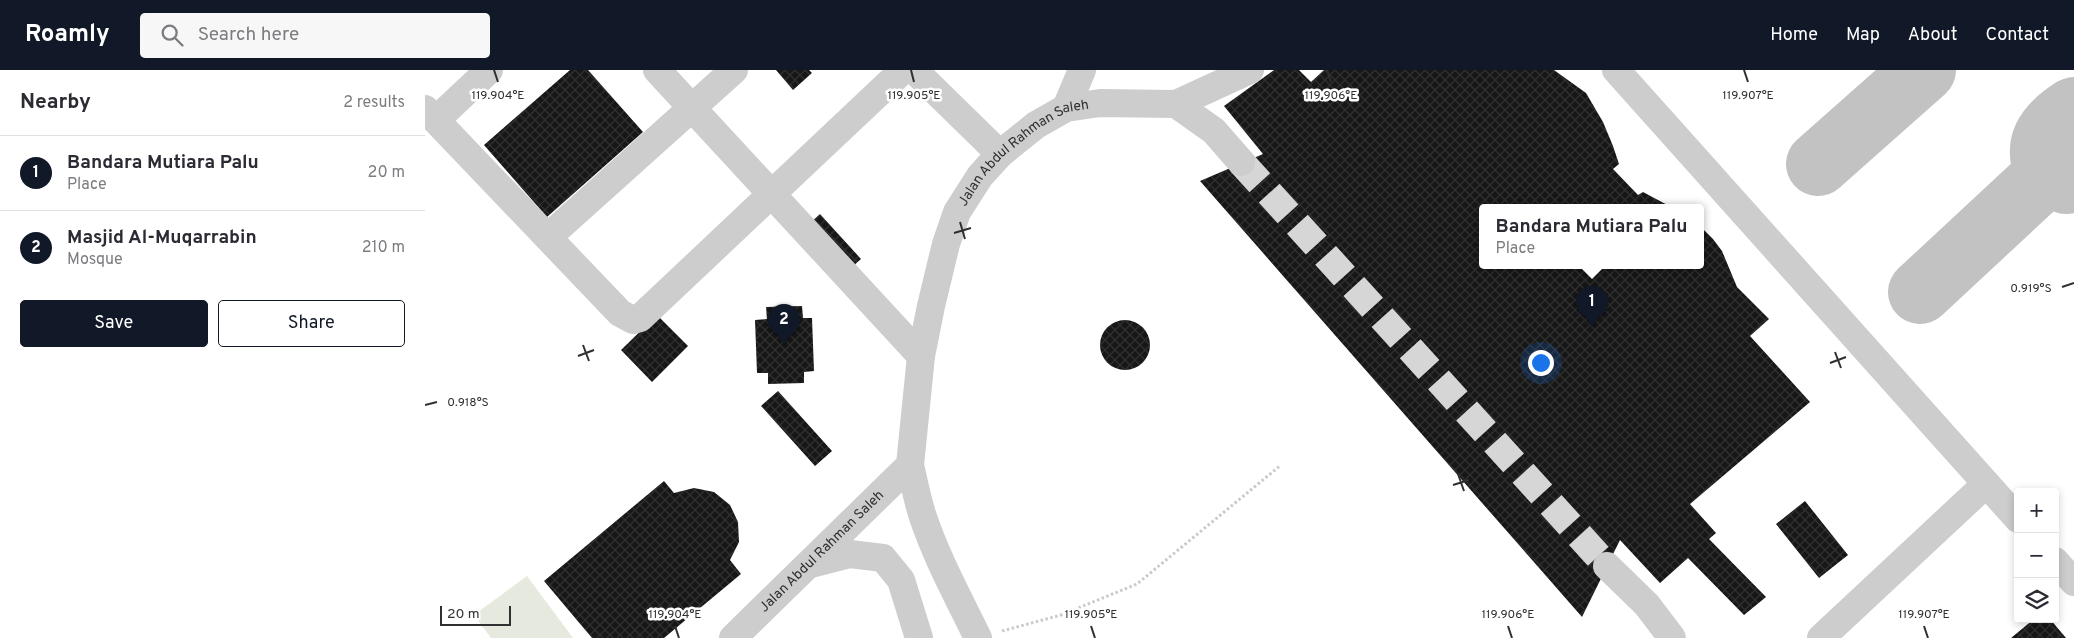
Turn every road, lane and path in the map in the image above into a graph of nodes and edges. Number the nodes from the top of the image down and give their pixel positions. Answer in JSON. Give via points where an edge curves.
{"nodes":[{"id":1,"x":489,"y":70,"type":"edge"},
{"id":2,"x":657,"y":70,"type":"edge"},
{"id":3,"x":734,"y":70,"type":"edge"},
{"id":4,"x":903,"y":70,"type":"edge"},
{"id":5,"x":914,"y":70,"type":"edge"},
{"id":6,"x":1082,"y":70,"type":"edge"},
{"id":7,"x":1250,"y":70,"type":"edge"},
{"id":8,"x":1616,"y":70,"type":"edge"},
{"id":9,"x":1175,"y":104,"type":"junction"},
{"id":10,"x":1066,"y":108,"type":"junction"},
{"id":11,"x":692,"y":109,"type":"junction"},
{"id":12,"x":431,"y":115,"type":"edge"},
{"id":13,"x":999,"y":154,"type":"junction"},
{"id":14,"x":1241,"y":162,"type":"tunnel mouth"},
{"id":15,"x":771,"y":194,"type":"junction"},
{"id":16,"x":547,"y":237,"type":"junction"},
{"id":17,"x":921,"y":356,"type":"junction"},
{"id":18,"x":910,"y":465,"type":"junction"},
{"id":19,"x":1281,"y":466,"type":"dead end"},
{"id":20,"x":1987,"y":484,"type":"junction"},
{"id":21,"x":2014,"y":514,"type":"edge"},
{"id":22,"x":809,"y":564,"type":"junction"},
{"id":23,"x":2059,"y":565,"type":"edge"},
{"id":24,"x":1607,"y":566,"type":"tunnel mouth"},
{"id":25,"x":2074,"y":582,"type":"edge"},
{"id":26,"x":733,"y":638,"type":"edge"},
{"id":27,"x":919,"y":638,"type":"edge"},
{"id":28,"x":977,"y":638,"type":"edge"},
{"id":29,"x":1672,"y":638,"type":"edge"},
{"id":30,"x":1821,"y":638,"type":"edge"}],
"edges":[{"from":1,"to":12,"type":"street"},
{"from":2,"to":11,"type":"street"},
{"from":3,"to":11,"type":"street"},
{"from":4,"to":15,"type":"street"},
{"from":5,"to":13,"type":"street"},
{"from":6,"to":10,"type":"street"},
{"from":7,"to":9,"type":"street"},
{"from":8,"to":20,"type":"street"},
{"from":9,"to":10,"type":"street","name":"Jalan Abdul Rahman Saleh","via":[[1100,103]]},
{"from":9,"to":14,"type":"street","via":[[1214,131]]},
{"from":10,"to":13,"type":"street","name":"Jalan Abdul Rahman Saleh","via":[[1036,125]]},
{"from":11,"to":15,"type":"street"},
{"from":11,"to":16,"type":"street"},
{"from":12,"to":16,"type":"street"},
{"from":13,"to":17,"type":"street","name":"Jalan Abdul Rahman Saleh","via":[[957,212]]},
{"from":15,"to":16,"type":"street","via":[[640,318],[633,320],[620,313]]},
{"from":15,"to":17,"type":"street"},
{"from":17,"to":18,"type":"street","name":"Jalan Abdul Rahman Saleh"},
{"from":18,"to":22,"type":"street","name":"Jalan Abdul Rahman Saleh"},
{"from":18,"to":28,"type":"street","name":"Jalan Abdul Rahman Saleh","via":[[931,538]]},
{"from":19,"to":28,"type":"path","via":[[1137,584],[1061,615]]},
{"from":20,"to":21,"type":"street"},
{"from":20,"to":30,"type":"street"},
{"from":22,"to":26,"type":"street","name":"Jalan Abdul Rahman Saleh"},
{"from":22,"to":27,"type":"street","via":[[850,554],[883,558],[901,580]]},
{"from":23,"to":25,"type":"street"},
{"from":24,"to":29,"type":"street","via":[[1647,605]]}]}
